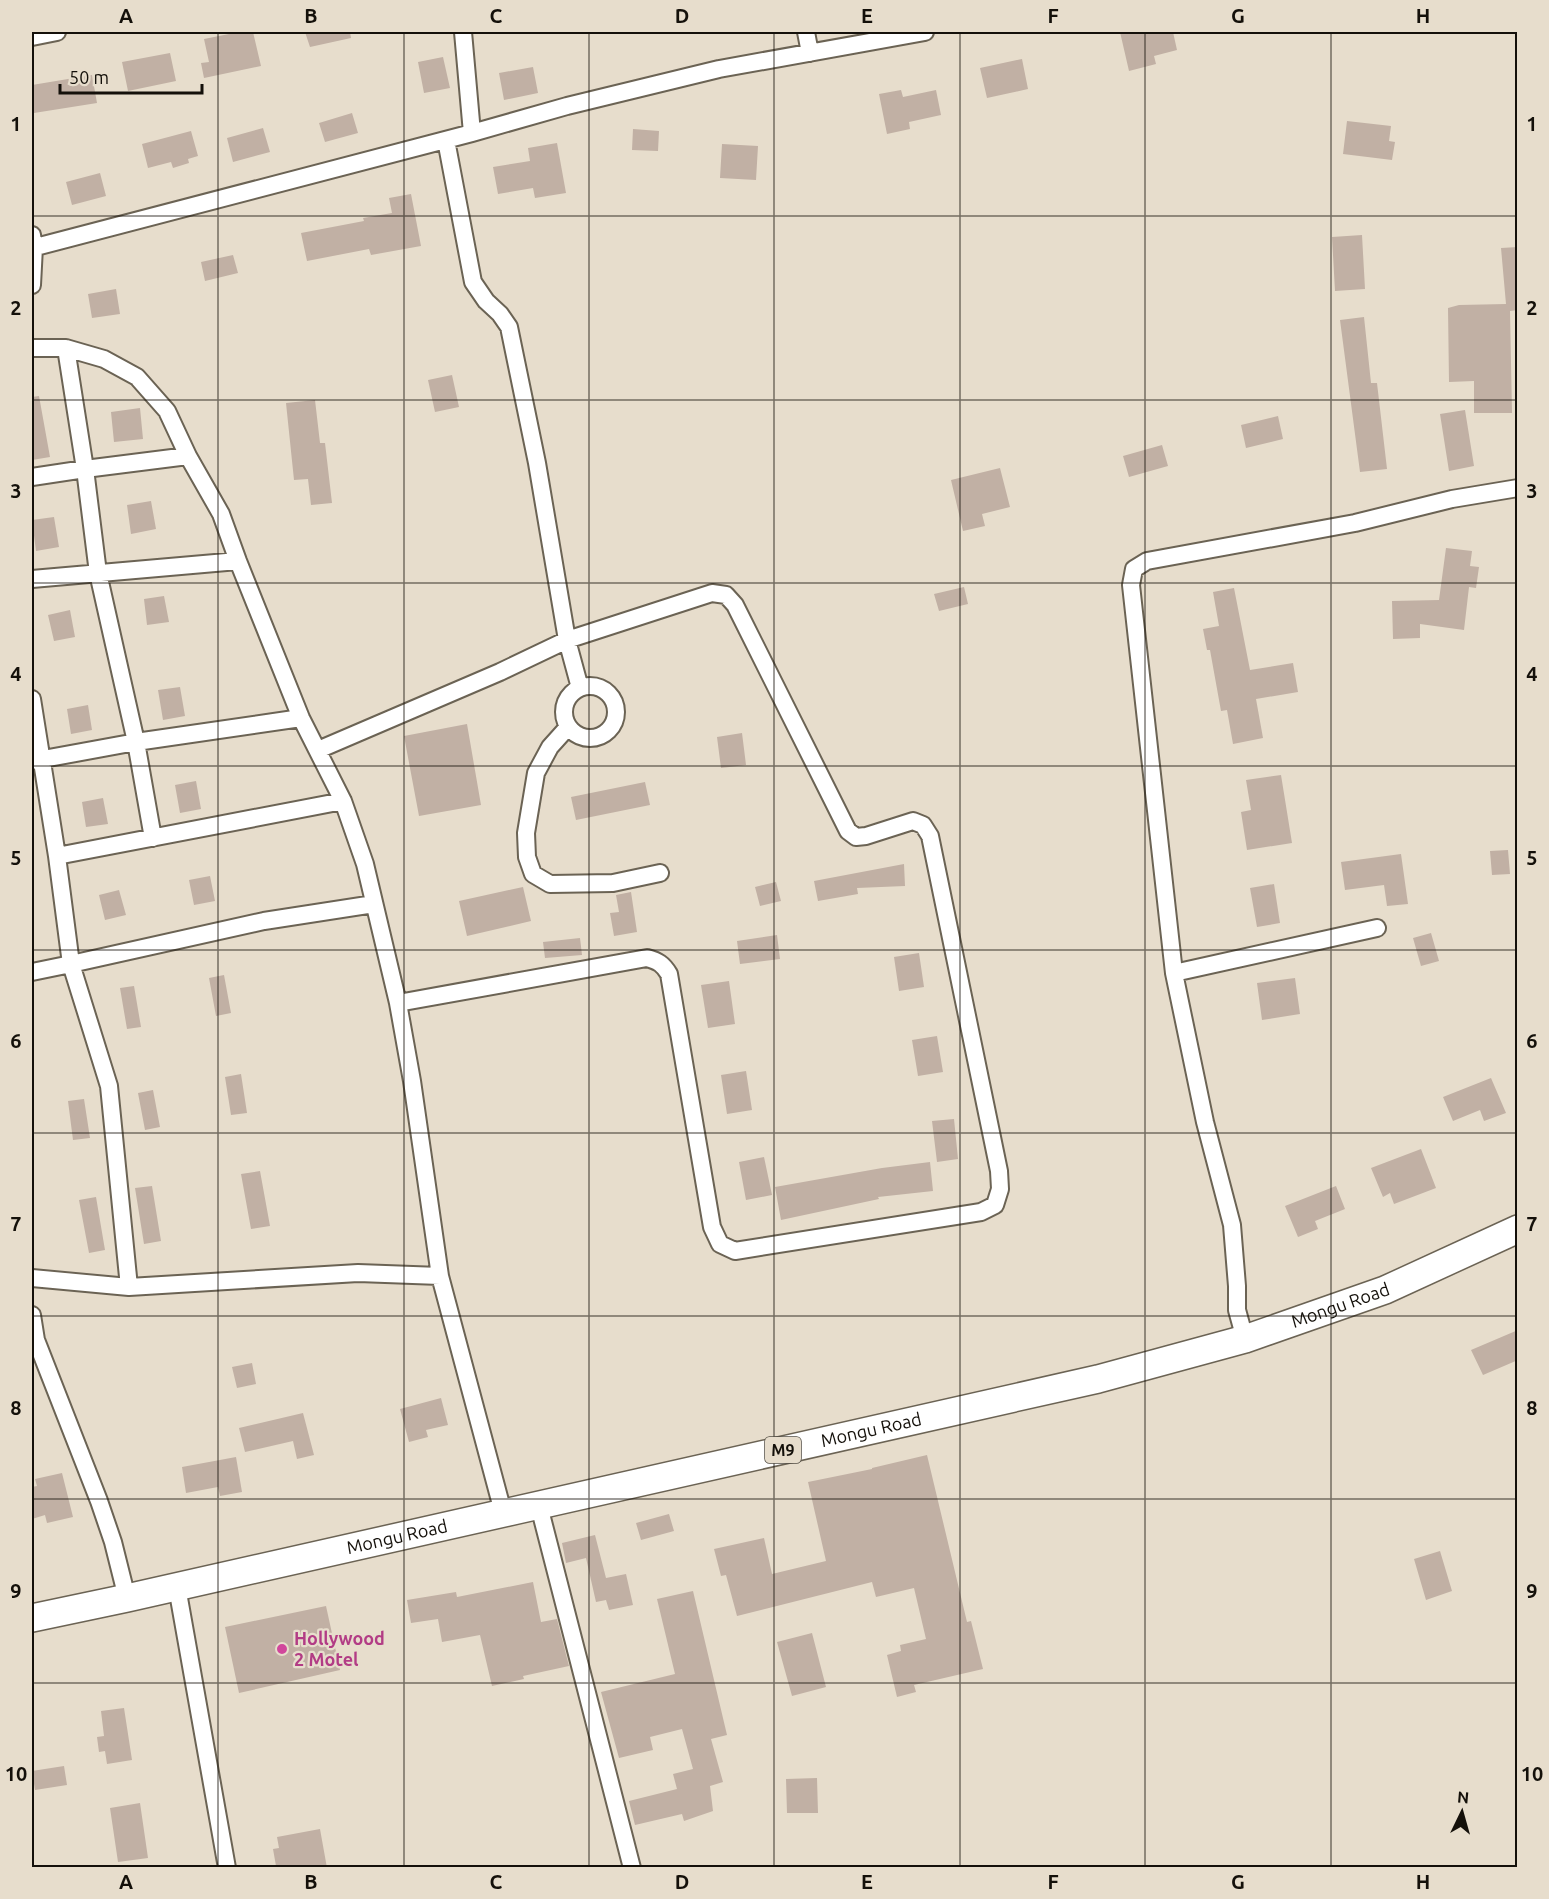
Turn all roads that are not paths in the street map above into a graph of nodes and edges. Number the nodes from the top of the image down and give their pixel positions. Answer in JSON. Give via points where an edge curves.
{"nodes":[{"id":1,"x":57,"y":32,"type":"edge"},
{"id":2,"x":463,"y":32,"type":"edge"},
{"id":3,"x":806,"y":32,"type":"edge"},
{"id":4,"x":925,"y":32,"type":"edge"},
{"id":5,"x":32,"y":38,"type":"edge"},
{"id":6,"x":810,"y":53,"type":"junction"},
{"id":7,"x":472,"y":134,"type":"junction"},
{"id":8,"x":446,"y":140,"type":"junction"},
{"id":9,"x":32,"y":243,"type":"edge"},
{"id":10,"x":32,"y":285,"type":"edge"},
{"id":11,"x":32,"y":348,"type":"edge"},
{"id":12,"x":66,"y":348,"type":"junction"},
{"id":13,"x":188,"y":456,"type":"junction"},
{"id":14,"x":85,"y":469,"type":"junction"},
{"id":15,"x":32,"y":477,"type":"edge"},
{"id":16,"x":1518,"y":488,"type":"edge"},
{"id":17,"x":238,"y":561,"type":"junction"},
{"id":18,"x":98,"y":573,"type":"junction"},
{"id":19,"x":32,"y":579,"type":"edge"},
{"id":20,"x":567,"y":640,"type":"junction"},
{"id":21,"x":580,"y":688,"type":"junction"},
{"id":22,"x":32,"y":699,"type":"edge"},
{"id":23,"x":301,"y":718,"type":"junction"},
{"id":24,"x":568,"y":727,"type":"junction"},
{"id":25,"x":136,"y":742,"type":"junction"},
{"id":26,"x":318,"y":750,"type":"junction"},
{"id":27,"x":36,"y":760,"type":"edge"},
{"id":28,"x":343,"y":801,"type":"junction"},
{"id":29,"x":153,"y":838,"type":"junction"},
{"id":30,"x":57,"y":856,"type":"junction"},
{"id":31,"x":660,"y":873,"type":"dead end"},
{"id":32,"x":374,"y":904,"type":"junction"},
{"id":33,"x":1377,"y":928,"type":"dead end"},
{"id":34,"x":71,"y":964,"type":"junction"},
{"id":35,"x":32,"y":972,"type":"edge"},
{"id":36,"x":1174,"y":973,"type":"junction"},
{"id":37,"x":398,"y":1003,"type":"junction"},
{"id":38,"x":1518,"y":1229,"type":"edge"},
{"id":39,"x":440,"y":1276,"type":"junction"},
{"id":40,"x":32,"y":1278,"type":"edge"},
{"id":41,"x":129,"y":1287,"type":"junction"},
{"id":42,"x":32,"y":1315,"type":"edge"},
{"id":43,"x":34,"y":1339,"type":"edge"},
{"id":44,"x":1245,"y":1339,"type":"junction"},
{"id":45,"x":539,"y":1506,"type":"junction"},
{"id":46,"x":503,"y":1512,"type":"junction"},
{"id":47,"x":177,"y":1587,"type":"junction"},
{"id":48,"x":128,"y":1598,"type":"junction"},
{"id":49,"x":32,"y":1618,"type":"edge"},
{"id":50,"x":227,"y":1868,"type":"edge"},
{"id":51,"x":632,"y":1868,"type":"edge"}],
"edges":[{"from":1,"to":5,"type":"street"},
{"from":2,"to":7,"type":"street"},
{"from":3,"to":6,"type":"street"},
{"from":4,"to":6,"type":"street"},
{"from":6,"to":7,"type":"street","via":[[708,71]]},
{"from":7,"to":8,"type":"street"},
{"from":8,"to":9,"type":"street"},
{"from":8,"to":20,"type":"street","via":[[473,282],[509,327],[515,348]]},
{"from":9,"to":10,"type":"street"},
{"from":11,"to":12,"type":"street"},
{"from":12,"to":13,"type":"street","via":[[104,359],[138,377],[167,411]]},
{"from":12,"to":14,"type":"street"},
{"from":13,"to":14,"type":"street"},
{"from":13,"to":17,"type":"street","via":[[221,514]]},
{"from":14,"to":15,"type":"street"},
{"from":14,"to":18,"type":"street"},
{"from":16,"to":36,"type":"street","via":[[1452,499],[1355,524],[1147,561],[1134,569],[1131,585]]},
{"from":17,"to":18,"type":"street"},
{"from":17,"to":23,"type":"street"},
{"from":18,"to":19,"type":"street"},
{"from":18,"to":25,"type":"street"},
{"from":20,"to":21,"type":"street"},
{"from":20,"to":26,"type":"street"},
{"from":20,"to":37,"type":"street","via":[[712,593],[726,595],[735,605],[848,831],[856,837],[913,821],[923,825],[930,836],[999,1171],[1000,1190],[995,1204],[981,1212],[735,1251],[720,1244],[712,1227],[669,974],[657,960],[647,958]]},
{"from":21,"to":24,"type":"street","via":[[565,704]]},
{"from":21,"to":24,"type":"street","via":[[602,688],[610,695],[616,704],[614,725],[607,733],[586,739]]},
{"from":22,"to":27,"type":"street"},
{"from":23,"to":25,"type":"street"},
{"from":23,"to":26,"type":"street"},
{"from":24,"to":31,"type":"street","via":[[550,747],[536,773],[526,833],[533,874],[550,884],[613,883]]},
{"from":25,"to":27,"type":"street"},
{"from":25,"to":29,"type":"street"},
{"from":26,"to":28,"type":"street"},
{"from":27,"to":30,"type":"street"},
{"from":28,"to":29,"type":"street"},
{"from":28,"to":32,"type":"street"},
{"from":29,"to":30,"type":"street"},
{"from":30,"to":34,"type":"street"},
{"from":32,"to":34,"type":"street","via":[[264,921]]},
{"from":32,"to":37,"type":"street"},
{"from":33,"to":36,"type":"street"},
{"from":34,"to":35,"type":"street"},
{"from":34,"to":41,"type":"street","via":[[109,1086]]},
{"from":36,"to":44,"type":"street","via":[[1205,1122],[1232,1225],[1237,1310]]},
{"from":37,"to":39,"type":"street"},
{"from":38,"to":44,"type":"main road","name":"Mongu Road","number":"M9","via":[[1385,1290]]},
{"from":39,"to":41,"type":"street","via":[[358,1274]]},
{"from":39,"to":46,"type":"street"},
{"from":40,"to":41,"type":"street"},
{"from":42,"to":43,"type":"street"},
{"from":43,"to":48,"type":"street","via":[[99,1501]]},
{"from":44,"to":45,"type":"main road","name":"Mongu Road","number":"M9","via":[[1098,1379]]},
{"from":45,"to":46,"type":"main road","name":"Mongu Road","number":"M9"},
{"from":45,"to":51,"type":"street"},
{"from":46,"to":47,"type":"main road","name":"Mongu Road","number":"M9"},
{"from":47,"to":48,"type":"main road","name":"Mongu Road","number":"M9"},
{"from":47,"to":50,"type":"street"},
{"from":48,"to":49,"type":"main road","name":"Mongu Road","number":"M9"}]}
